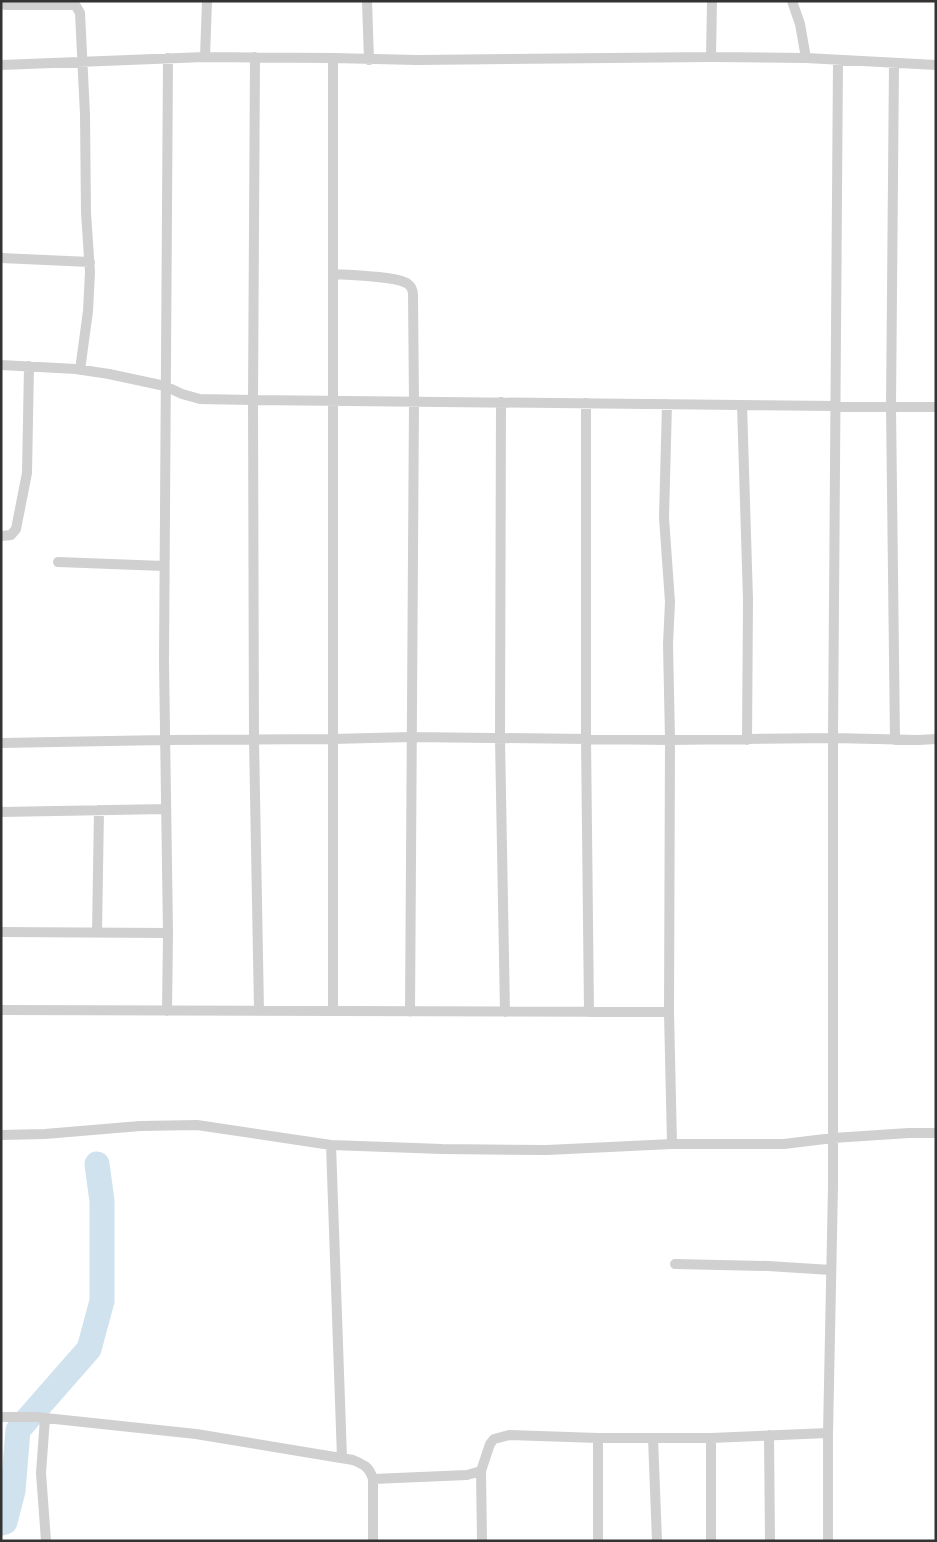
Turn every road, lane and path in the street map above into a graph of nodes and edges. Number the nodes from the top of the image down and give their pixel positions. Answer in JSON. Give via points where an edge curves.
{"nodes":[{"id":1,"x":207,"y":1,"type":"edge"},
{"id":2,"x":367,"y":1,"type":"edge"},
{"id":3,"x":712,"y":1,"type":"edge"},
{"id":4,"x":792,"y":1,"type":"edge"},
{"id":5,"x":5,"y":5,"type":"dead end"},
{"id":6,"x":205,"y":57,"type":"junction"},
{"id":7,"x":255,"y":57,"type":"junction"},
{"id":8,"x":711,"y":57,"type":"junction"},
{"id":9,"x":168,"y":58,"type":"junction"},
{"id":10,"x":333,"y":58,"type":"junction"},
{"id":11,"x":806,"y":58,"type":"junction"},
{"id":12,"x":369,"y":60,"type":"junction"},
{"id":13,"x":838,"y":60,"type":"junction"},
{"id":14,"x":82,"y":62,"type":"junction"},
{"id":15,"x":894,"y":63,"type":"junction"},
{"id":16,"x":1,"y":65,"type":"edge"},
{"id":17,"x":936,"y":65,"type":"edge"},
{"id":18,"x":5,"y":258,"type":"edge"},
{"id":19,"x":90,"y":262,"type":"junction"},
{"id":20,"x":334,"y":274,"type":"junction"},
{"id":21,"x":1,"y":365,"type":"edge"},
{"id":22,"x":29,"y":366,"type":"junction"},
{"id":23,"x":74,"y":369,"type":"junction"},
{"id":24,"x":165,"y":386,"type":"junction"},
{"id":25,"x":253,"y":400,"type":"junction"},
{"id":26,"x":333,"y":401,"type":"junction"},
{"id":27,"x":414,"y":402,"type":"junction"},
{"id":28,"x":501,"y":402,"type":"junction"},
{"id":29,"x":586,"y":403,"type":"junction"},
{"id":30,"x":667,"y":404,"type":"junction"},
{"id":31,"x":742,"y":405,"type":"junction"},
{"id":32,"x":836,"y":406,"type":"junction"},
{"id":33,"x":890,"y":407,"type":"junction"},
{"id":34,"x":936,"y":408,"type":"edge"},
{"id":35,"x":1,"y":536,"type":"edge"},
{"id":36,"x":58,"y":562,"type":"dead end"},
{"id":37,"x":164,"y":566,"type":"junction"},
{"id":38,"x":411,"y":737,"type":"junction"},
{"id":39,"x":500,"y":738,"type":"junction"},
{"id":40,"x":834,"y":738,"type":"junction"},
{"id":41,"x":332,"y":739,"type":"junction"},
{"id":42,"x":586,"y":739,"type":"junction"},
{"id":43,"x":936,"y":739,"type":"edge"},
{"id":44,"x":164,"y":740,"type":"junction"},
{"id":45,"x":254,"y":740,"type":"junction"},
{"id":46,"x":670,"y":740,"type":"junction"},
{"id":47,"x":747,"y":740,"type":"junction"},
{"id":48,"x":895,"y":740,"type":"junction"},
{"id":49,"x":1,"y":744,"type":"edge"},
{"id":50,"x":166,"y":809,"type":"junction"},
{"id":51,"x":99,"y":810,"type":"junction"},
{"id":52,"x":1,"y":812,"type":"edge"},
{"id":53,"x":1,"y":932,"type":"edge"},
{"id":54,"x":97,"y":933,"type":"junction"},
{"id":55,"x":168,"y":933,"type":"junction"},
{"id":56,"x":1,"y":1010,"type":"edge"},
{"id":57,"x":259,"y":1010,"type":"junction"},
{"id":58,"x":333,"y":1011,"type":"junction"},
{"id":59,"x":167,"y":1012,"type":"junction"},
{"id":60,"x":410,"y":1012,"type":"junction"},
{"id":61,"x":505,"y":1012,"type":"junction"},
{"id":62,"x":589,"y":1012,"type":"junction"},
{"id":63,"x":669,"y":1012,"type":"junction"},
{"id":64,"x":936,"y":1133,"type":"edge"},
{"id":65,"x":1,"y":1135,"type":"edge"},
{"id":66,"x":833,"y":1138,"type":"junction"},
{"id":67,"x":672,"y":1144,"type":"junction"},
{"id":68,"x":330,"y":1145,"type":"junction"},
{"id":69,"x":675,"y":1264,"type":"dead end"},
{"id":70,"x":831,"y":1270,"type":"junction"},
{"id":71,"x":6,"y":1417,"type":"edge"},
{"id":72,"x":40,"y":1417,"type":"junction"},
{"id":73,"x":828,"y":1433,"type":"junction"},
{"id":74,"x":769,"y":1436,"type":"junction"},
{"id":75,"x":598,"y":1438,"type":"junction"},
{"id":76,"x":653,"y":1438,"type":"junction"},
{"id":77,"x":711,"y":1438,"type":"junction"},
{"id":78,"x":342,"y":1458,"type":"junction"},
{"id":79,"x":481,"y":1471,"type":"junction"},
{"id":80,"x":372,"y":1479,"type":"junction"},
{"id":81,"x":46,"y":1541,"type":"edge"},
{"id":82,"x":373,"y":1541,"type":"edge"},
{"id":83,"x":482,"y":1541,"type":"edge"},
{"id":84,"x":598,"y":1541,"type":"edge"},
{"id":85,"x":657,"y":1541,"type":"edge"},
{"id":86,"x":711,"y":1541,"type":"edge"},
{"id":87,"x":770,"y":1541,"type":"edge"},
{"id":88,"x":828,"y":1541,"type":"edge"}],
"edges":[{"from":1,"to":6,"type":"street"},
{"from":2,"to":12,"type":"street"},
{"from":3,"to":8,"type":"street"},
{"from":4,"to":11,"type":"street"},
{"from":5,"to":14,"type":"street","via":[[76,6],[80,13]]},
{"from":6,"to":7,"type":"street"},
{"from":6,"to":9,"type":"street"},
{"from":7,"to":10,"type":"street"},
{"from":7,"to":25,"type":"street"},
{"from":8,"to":11,"type":"street"},
{"from":8,"to":12,"type":"street"},
{"from":9,"to":14,"type":"street"},
{"from":9,"to":24,"type":"street"},
{"from":10,"to":12,"type":"street"},
{"from":10,"to":20,"type":"street"},
{"from":11,"to":13,"type":"street"},
{"from":13,"to":15,"type":"street"},
{"from":13,"to":32,"type":"street"},
{"from":14,"to":16,"type":"street"},
{"from":14,"to":19,"type":"street"},
{"from":15,"to":17,"type":"street"},
{"from":15,"to":33,"type":"street"},
{"from":18,"to":19,"type":"street"},
{"from":19,"to":23,"type":"street","via":[[88,311]]},
{"from":20,"to":26,"type":"street"},
{"from":20,"to":27,"type":"street","via":[[395,280],[410,286],[413,295]]},
{"from":21,"to":22,"type":"street"},
{"from":22,"to":23,"type":"street"},
{"from":22,"to":35,"type":"street","via":[[27,481],[16,530],[11,535]]},
{"from":23,"to":24,"type":"street"},
{"from":24,"to":25,"type":"street","via":[[200,398]]},
{"from":24,"to":37,"type":"street"},
{"from":25,"to":26,"type":"street"},
{"from":25,"to":45,"type":"street"},
{"from":26,"to":27,"type":"street"},
{"from":26,"to":41,"type":"street"},
{"from":27,"to":28,"type":"street"},
{"from":27,"to":38,"type":"street"},
{"from":28,"to":29,"type":"street"},
{"from":28,"to":39,"type":"street"},
{"from":29,"to":30,"type":"street"},
{"from":29,"to":42,"type":"street"},
{"from":30,"to":31,"type":"street"},
{"from":30,"to":46,"type":"street","via":[[664,518],[670,602]]},
{"from":31,"to":32,"type":"street"},
{"from":31,"to":47,"type":"street","via":[[748,600]]},
{"from":32,"to":33,"type":"street"},
{"from":32,"to":40,"type":"street"},
{"from":33,"to":34,"type":"street"},
{"from":33,"to":48,"type":"street"},
{"from":36,"to":37,"type":"street"},
{"from":37,"to":44,"type":"street"},
{"from":38,"to":39,"type":"street"},
{"from":38,"to":41,"type":"street"},
{"from":38,"to":60,"type":"street"},
{"from":39,"to":42,"type":"street"},
{"from":39,"to":61,"type":"street"},
{"from":40,"to":47,"type":"street"},
{"from":40,"to":48,"type":"street"},
{"from":40,"to":66,"type":"street"},
{"from":41,"to":45,"type":"street"},
{"from":41,"to":58,"type":"street"},
{"from":42,"to":46,"type":"street"},
{"from":42,"to":62,"type":"street"},
{"from":43,"to":48,"type":"street"},
{"from":44,"to":45,"type":"street"},
{"from":44,"to":49,"type":"street"},
{"from":44,"to":50,"type":"street"},
{"from":45,"to":57,"type":"street"},
{"from":46,"to":47,"type":"street"},
{"from":46,"to":63,"type":"street"},
{"from":50,"to":51,"type":"street"},
{"from":50,"to":55,"type":"street"},
{"from":51,"to":52,"type":"street"},
{"from":51,"to":54,"type":"street"},
{"from":53,"to":54,"type":"street"},
{"from":54,"to":55,"type":"street"},
{"from":55,"to":59,"type":"street"},
{"from":56,"to":59,"type":"street"},
{"from":57,"to":58,"type":"street"},
{"from":57,"to":59,"type":"street"},
{"from":58,"to":60,"type":"street"},
{"from":60,"to":61,"type":"street"},
{"from":61,"to":62,"type":"street"},
{"from":62,"to":63,"type":"street"},
{"from":63,"to":67,"type":"street"},
{"from":64,"to":66,"type":"street"},
{"from":65,"to":68,"type":"street","via":[[197,1125]]},
{"from":66,"to":67,"type":"street","via":[[784,1144]]},
{"from":66,"to":70,"type":"street"},
{"from":67,"to":68,"type":"street","via":[[547,1150]]},
{"from":68,"to":78,"type":"street"},
{"from":69,"to":70,"type":"street"},
{"from":70,"to":73,"type":"street"},
{"from":71,"to":72,"type":"street"},
{"from":72,"to":78,"type":"street","via":[[196,1434]]},
{"from":72,"to":81,"type":"street"},
{"from":73,"to":74,"type":"street"},
{"from":73,"to":88,"type":"street"},
{"from":74,"to":77,"type":"street"},
{"from":74,"to":87,"type":"street"},
{"from":75,"to":76,"type":"street"},
{"from":75,"to":79,"type":"street","via":[[501,1436],[490,1444]]},
{"from":75,"to":84,"type":"street"},
{"from":76,"to":77,"type":"street"},
{"from":76,"to":85,"type":"street"},
{"from":77,"to":86,"type":"street"},
{"from":78,"to":80,"type":"street","via":[[364,1465]]},
{"from":79,"to":80,"type":"street","via":[[467,1475]]},
{"from":79,"to":83,"type":"street"},
{"from":80,"to":82,"type":"street"}]}
